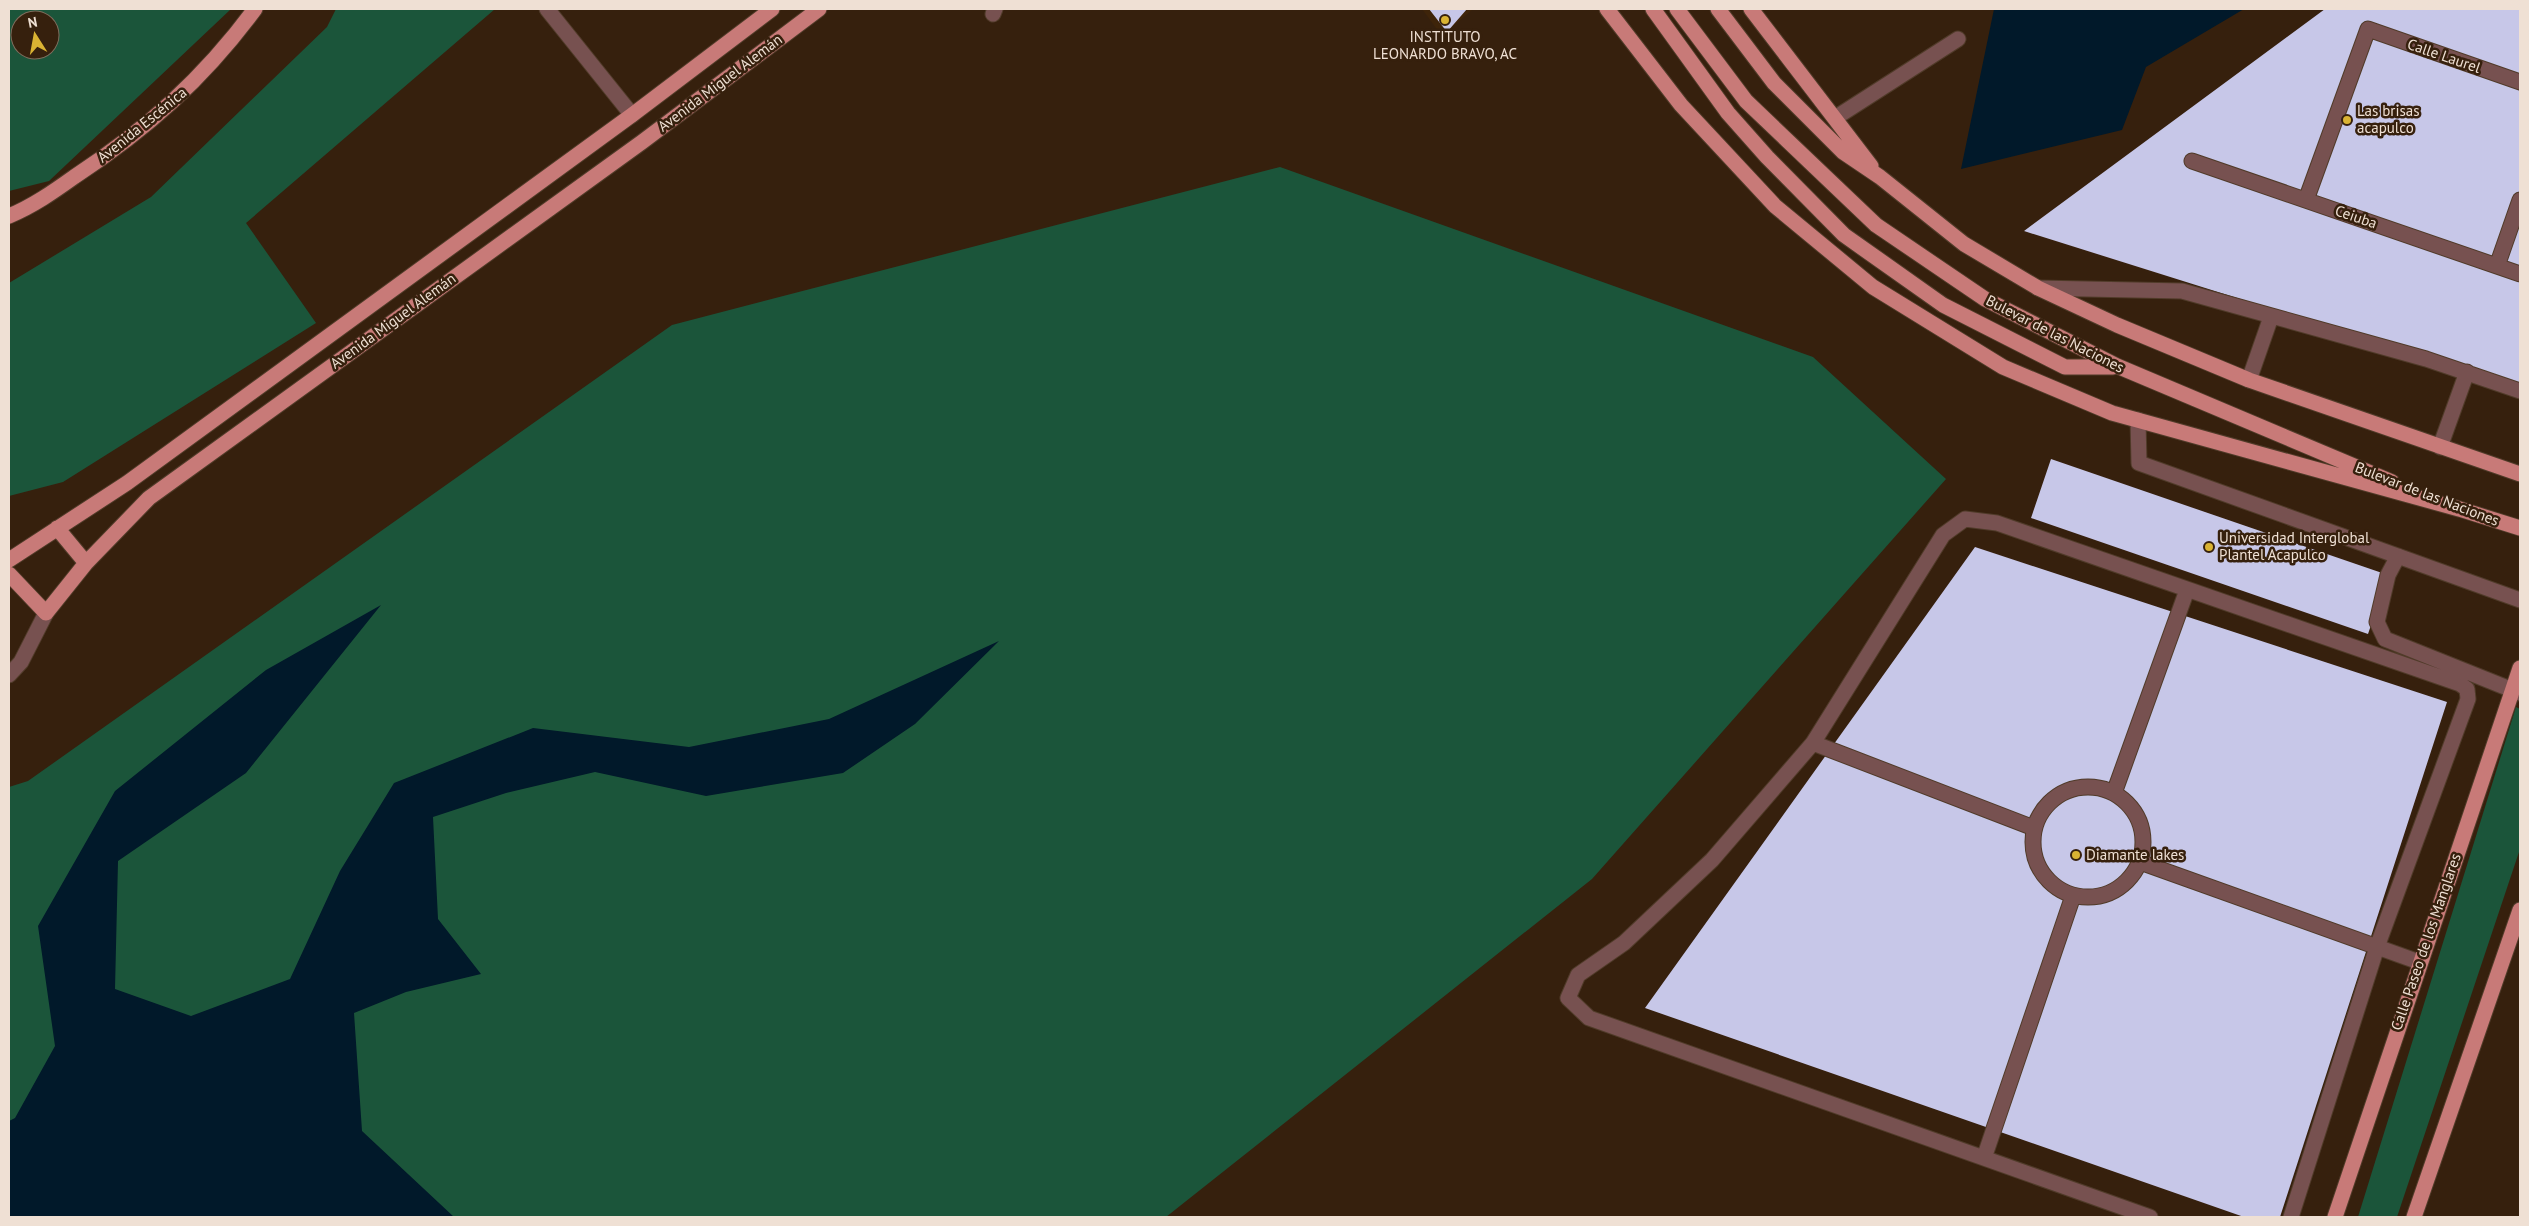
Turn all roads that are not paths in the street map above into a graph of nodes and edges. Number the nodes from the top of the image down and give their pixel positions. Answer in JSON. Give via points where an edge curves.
{"nodes":[{"id":1,"x":255,"y":9,"type":"edge"},
{"id":2,"x":547,"y":9,"type":"edge"},
{"id":3,"x":772,"y":9,"type":"edge"},
{"id":4,"x":819,"y":9,"type":"edge"},
{"id":5,"x":1607,"y":9,"type":"edge"},
{"id":6,"x":1653,"y":9,"type":"edge"},
{"id":7,"x":1677,"y":9,"type":"edge"},
{"id":8,"x":1718,"y":9,"type":"edge"},
{"id":9,"x":1751,"y":9,"type":"edge"},
{"id":10,"x":1958,"y":39,"type":"dead end"},
{"id":11,"x":2520,"y":82,"type":"edge"},
{"id":12,"x":632,"y":115,"type":"junction"},
{"id":13,"x":1835,"y":118,"type":"junction"},
{"id":14,"x":2192,"y":160,"type":"dead end"},
{"id":15,"x":1880,"y":177,"type":"junction"},
{"id":16,"x":2306,"y":200,"type":"junction"},
{"id":17,"x":2520,"y":200,"type":"edge"},
{"id":18,"x":9,"y":216,"type":"edge"},
{"id":19,"x":2497,"y":266,"type":"junction"},
{"id":20,"x":2520,"y":274,"type":"edge"},
{"id":21,"x":2038,"y":288,"type":"junction"},
{"id":22,"x":2271,"y":317,"type":"junction"},
{"id":23,"x":2117,"y":366,"type":"junction"},
{"id":24,"x":2467,"y":372,"type":"junction"},
{"id":25,"x":2249,"y":380,"type":"junction"},
{"id":26,"x":2520,"y":391,"type":"edge"},
{"id":27,"x":2138,"y":420,"type":"junction"},
{"id":28,"x":2440,"y":447,"type":"junction"},
{"id":29,"x":2520,"y":474,"type":"edge"},
{"id":30,"x":2459,"y":509,"type":"junction"},
{"id":31,"x":57,"y":528,"type":"junction"},
{"id":32,"x":2520,"y":528,"type":"edge"},
{"id":33,"x":2398,"y":556,"type":"junction"},
{"id":34,"x":9,"y":560,"type":"edge"},
{"id":35,"x":86,"y":563,"type":"junction"},
{"id":36,"x":9,"y":574,"type":"edge"},
{"id":37,"x":2187,"y":590,"type":"junction"},
{"id":38,"x":2520,"y":600,"type":"edge"},
{"id":39,"x":46,"y":613,"type":"junction"},
{"id":40,"x":2520,"y":668,"type":"edge"},
{"id":41,"x":9,"y":675,"type":"edge"},
{"id":42,"x":2516,"y":691,"type":"edge"},
{"id":43,"x":1813,"y":743,"type":"junction"},
{"id":44,"x":2114,"y":793,"type":"junction"},
{"id":45,"x":2034,"y":828,"type":"junction"},
{"id":46,"x":2140,"y":862,"type":"junction"},
{"id":47,"x":2073,"y":896,"type":"junction"},
{"id":48,"x":2520,"y":910,"type":"edge"},
{"id":49,"x":2377,"y":947,"type":"junction"},
{"id":50,"x":2419,"y":962,"type":"junction"},
{"id":51,"x":1984,"y":1158,"type":"junction"},
{"id":52,"x":2150,"y":1217,"type":"edge"},
{"id":53,"x":2291,"y":1217,"type":"edge"},
{"id":54,"x":2335,"y":1217,"type":"edge"},
{"id":55,"x":2414,"y":1217,"type":"edge"}],
"edges":[{"from":1,"to":18,"type":"main road","name":"Avenida Escénica","via":[[226,48],[172,103],[109,154],[27,209]]},
{"from":2,"to":12,"type":"street"},
{"from":3,"to":12,"type":"main road","name":"Avenida Miguel Alemán"},
{"from":4,"to":35,"type":"main road","name":"Avenida Miguel Alemán","via":[[642,142],[149,498]]},
{"from":5,"to":27,"type":"main road","via":[[1681,105],[1775,206],[1873,287],[2003,367],[2112,414]]},
{"from":6,"to":23,"type":"main road","via":[[1728,114],[1844,235],[1943,306],[2065,367]]},
{"from":7,"to":23,"type":"main road","name":"Bulevar de las Naciones","via":[[1746,102],[1876,225],[1985,299]]},
{"from":8,"to":15,"type":"main road","via":[[1774,83],[1843,152]]},
{"from":9,"to":13,"type":"main road"},
{"from":10,"to":13,"type":"street"},
{"from":11,"to":16,"type":"street","name":"Calle Laurel","via":[[2368,29]]},
{"from":12,"to":31,"type":"main road","name":"Avenida Miguel Alemán","via":[[126,483]]},
{"from":13,"to":15,"type":"main road"},
{"from":14,"to":16,"type":"street","name":"Ceiuba"},
{"from":15,"to":21,"type":"main road","via":[[1964,244]]},
{"from":16,"to":19,"type":"street","name":"Ceiuba"},
{"from":17,"to":19,"type":"street"},
{"from":19,"to":20,"type":"street","name":"Ceiuba"},
{"from":21,"to":22,"type":"street","via":[[2182,291]]},
{"from":21,"to":25,"type":"main road"},
{"from":22,"to":24,"type":"street"},
{"from":22,"to":25,"type":"street"},
{"from":23,"to":30,"type":"main road","name":"Bulevar de las Naciones"},
{"from":24,"to":26,"type":"street"},
{"from":24,"to":28,"type":"street"},
{"from":25,"to":28,"type":"main road"},
{"from":27,"to":30,"type":"main road"},
{"from":27,"to":33,"type":"street","via":[[2139,463]]},
{"from":28,"to":29,"type":"main road"},
{"from":30,"to":32,"type":"main road","name":"Bulevar de las Naciones"},
{"from":31,"to":34,"type":"main road","name":"Avenida Miguel Alemán"},
{"from":31,"to":35,"type":"main road"},
{"from":33,"to":38,"type":"street"},
{"from":33,"to":42,"type":"street","via":[[2388,576],[2377,622],[2385,639]]},
{"from":35,"to":39,"type":"main road","name":"Avenida Miguel Alemán"},
{"from":36,"to":39,"type":"main road"},
{"from":37,"to":43,"type":"street","via":[[1997,523],[1965,518],[1943,535]]},
{"from":37,"to":44,"type":"street"},
{"from":37,"to":49,"type":"street","via":[[2467,689],[2468,699]]},
{"from":39,"to":41,"type":"street","name":"Avenida Miguel Alemán","via":[[21,662]]},
{"from":40,"to":42,"type":"main road","name":"Calle Paseo de los Manglares"},
{"from":42,"to":50,"type":"main road","name":"Calle Paseo de los Manglares"},
{"from":43,"to":45,"type":"street"},
{"from":43,"to":51,"type":"street","via":[[1712,860],[1624,943],[1578,975],[1568,998],[1589,1018]]},
{"from":44,"to":45,"type":"street","via":[[2090,786],[2066,791],[2045,806]]},
{"from":44,"to":46,"type":"street","via":[[2128,802],[2143,830]]},
{"from":45,"to":47,"type":"street","via":[[2032,842],[2039,870],[2060,890]]},
{"from":46,"to":47,"type":"street","via":[[2125,884],[2100,896]]},
{"from":46,"to":49,"type":"street"},
{"from":47,"to":51,"type":"street"},
{"from":48,"to":55,"type":"main road"},
{"from":49,"to":50,"type":"street"},
{"from":49,"to":53,"type":"street"},
{"from":50,"to":54,"type":"main road","name":"Calle Paseo de los Manglares"},
{"from":51,"to":52,"type":"street"}]}
